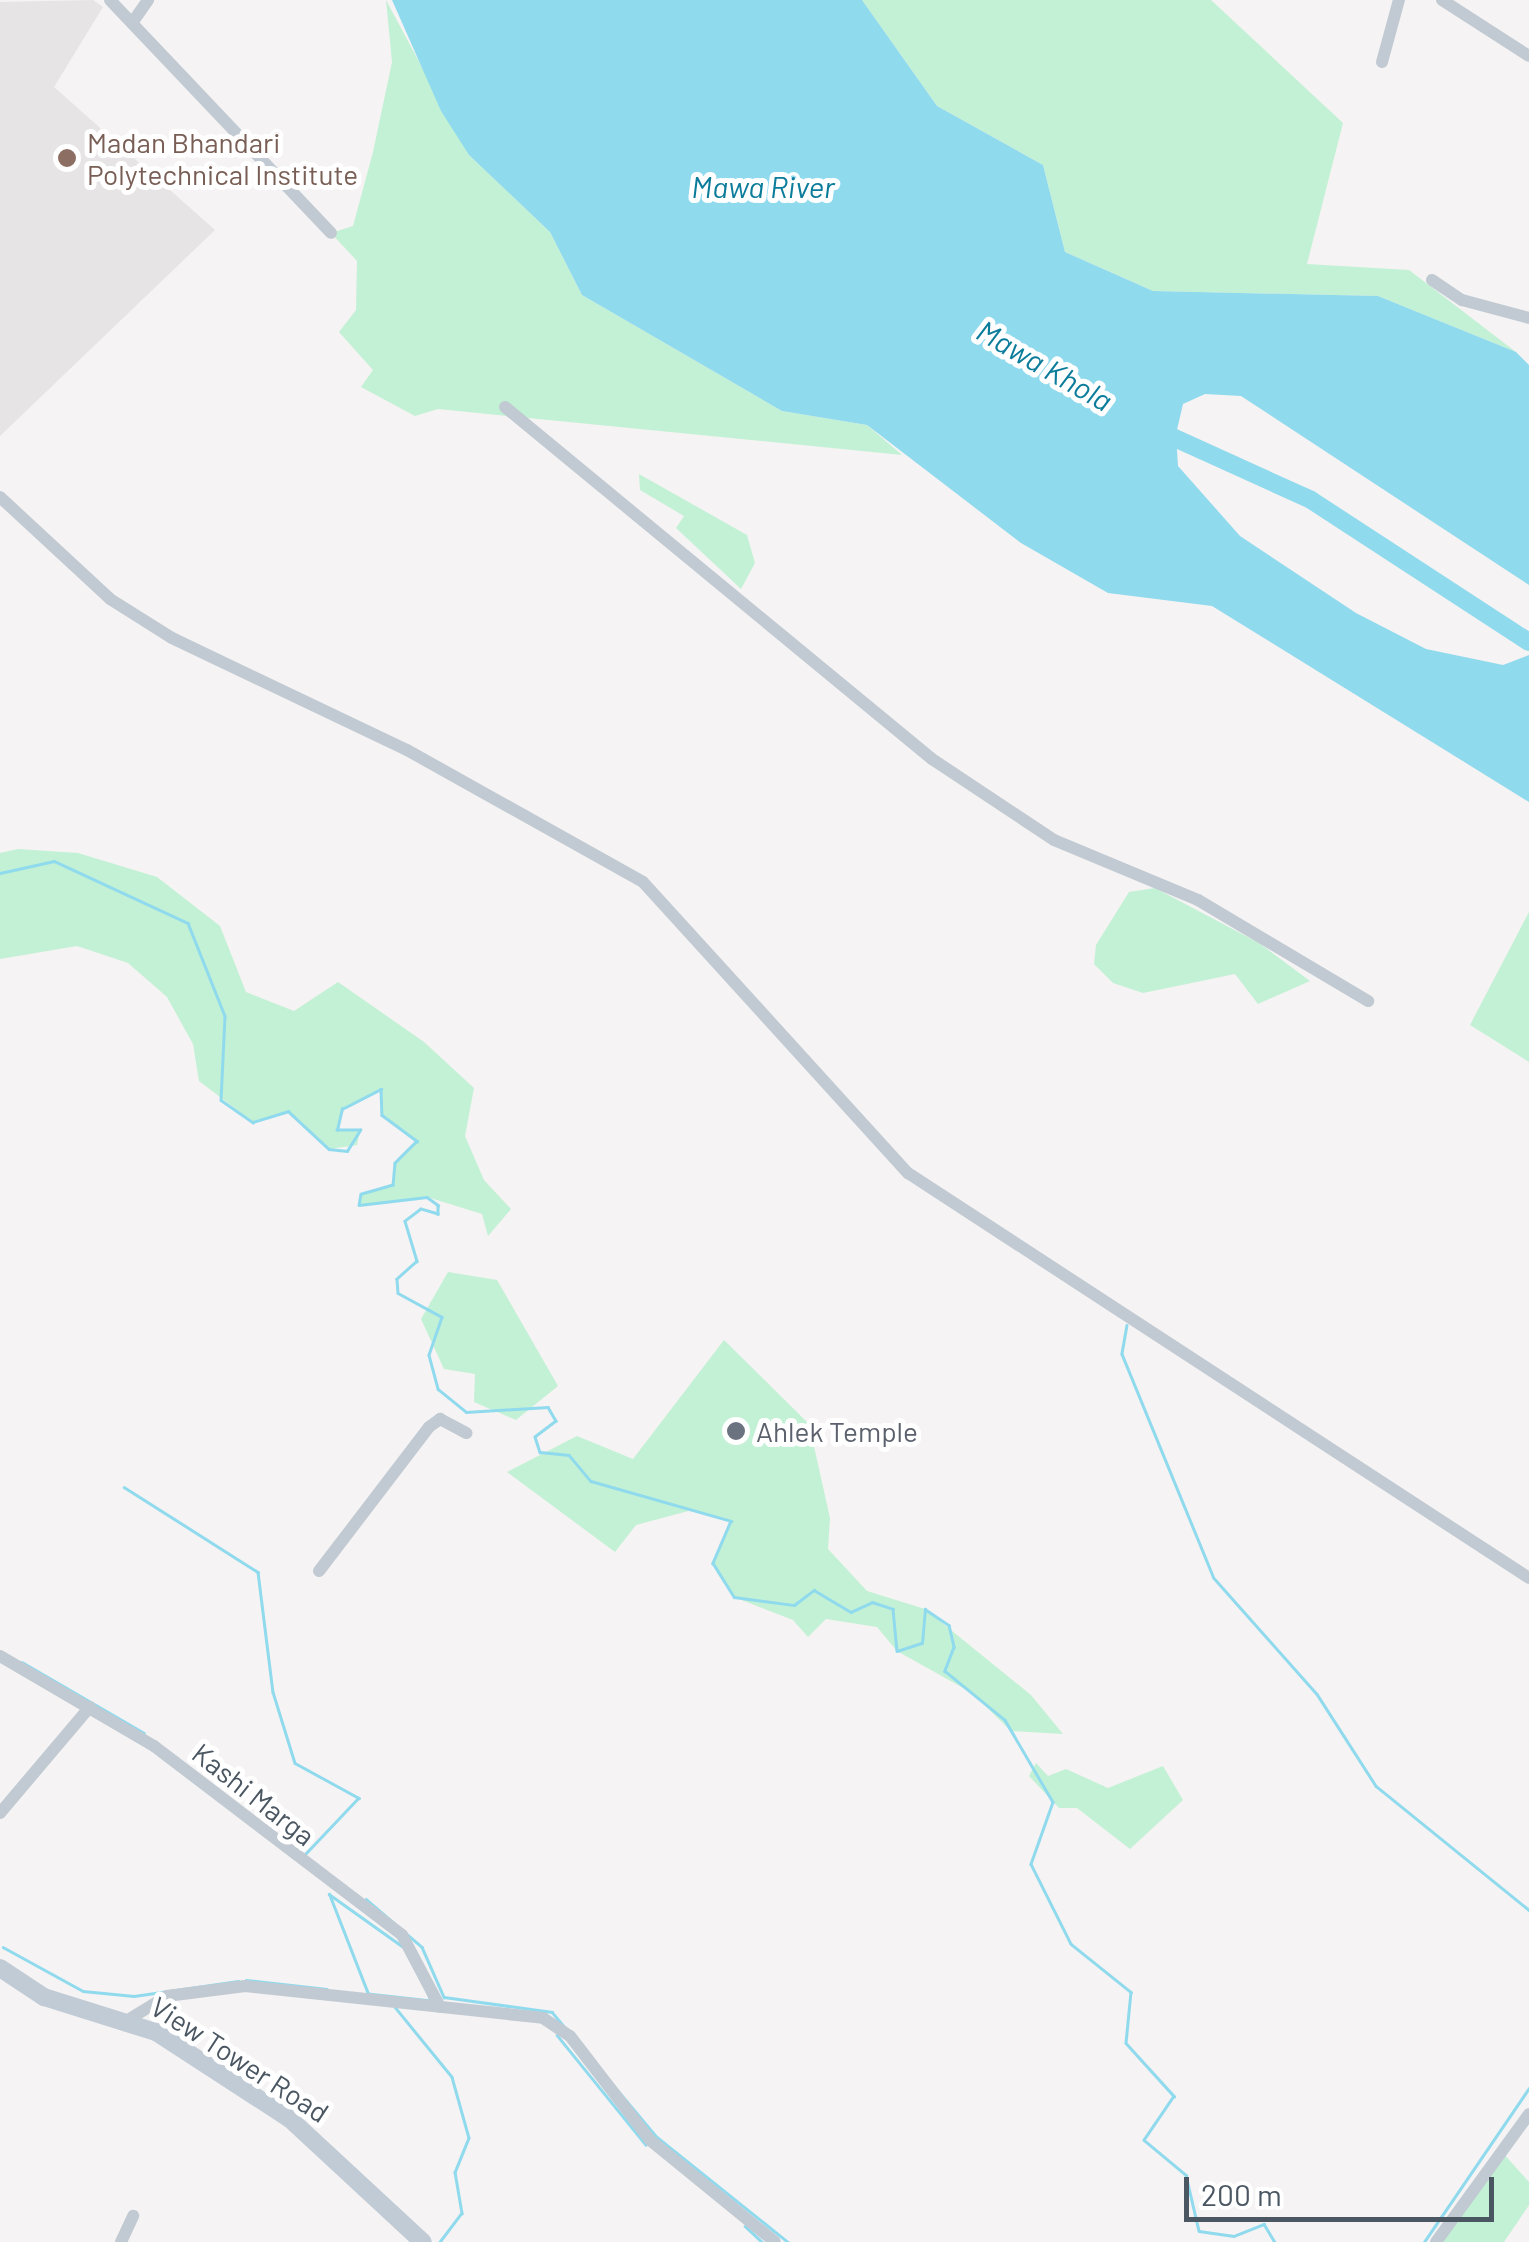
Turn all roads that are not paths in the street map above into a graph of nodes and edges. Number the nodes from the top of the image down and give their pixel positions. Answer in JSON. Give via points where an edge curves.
{"nodes":[{"id":1,"x":110,"y":0,"type":"edge"},
{"id":2,"x":148,"y":0,"type":"edge"},
{"id":3,"x":1398,"y":0,"type":"edge"},
{"id":4,"x":1442,"y":0,"type":"edge"},
{"id":5,"x":1457,"y":4,"type":"edge"},
{"id":6,"x":132,"y":23,"type":"junction"},
{"id":7,"x":1529,"y":56,"type":"edge"},
{"id":8,"x":1382,"y":62,"type":"dead end"},
{"id":9,"x":331,"y":234,"type":"dead end"},
{"id":10,"x":1432,"y":280,"type":"dead end"},
{"id":11,"x":1529,"y":318,"type":"edge"},
{"id":12,"x":505,"y":407,"type":"dead end"},
{"id":13,"x":0,"y":497,"type":"edge"},
{"id":14,"x":1368,"y":1001,"type":"dead end"},
{"id":15,"x":466,"y":1432,"type":"dead end"},
{"id":16,"x":319,"y":1572,"type":"dead end"},
{"id":17,"x":1529,"y":1578,"type":"edge"},
{"id":18,"x":0,"y":1656,"type":"edge"},
{"id":19,"x":90,"y":1707,"type":"junction"},
{"id":20,"x":0,"y":1814,"type":"edge"},
{"id":21,"x":0,"y":1968,"type":"edge"},
{"id":22,"x":440,"y":2007,"type":"junction"},
{"id":23,"x":131,"y":2018,"type":"junction"},
{"id":24,"x":1529,"y":2114,"type":"edge"},
{"id":25,"x":133,"y":2216,"type":"dead end"},
{"id":26,"x":120,"y":2242,"type":"edge"},
{"id":27,"x":423,"y":2242,"type":"edge"},
{"id":28,"x":775,"y":2242,"type":"edge"},
{"id":29,"x":1436,"y":2242,"type":"edge"}],
"edges":[{"from":1,"to":6,"type":"street"},
{"from":2,"to":6,"type":"street"},
{"from":3,"to":8,"type":"street"},
{"from":4,"to":5,"type":"street"},
{"from":5,"to":7,"type":"street"},
{"from":6,"to":9,"type":"street"},
{"from":10,"to":11,"type":"street","via":[[1462,300]]},
{"from":12,"to":14,"type":"street","via":[[932,759],[1054,840],[1198,900]]},
{"from":13,"to":17,"type":"street","via":[[110,599],[172,638],[407,750],[644,882],[908,1173]]},
{"from":15,"to":16,"type":"street","via":[[440,1420],[430,1427]]},
{"from":18,"to":19,"type":"street","name":"Kashi Marga"},
{"from":19,"to":20,"type":"street"},
{"from":19,"to":22,"type":"street","name":"Kashi Marga","via":[[402,1934]]},
{"from":21,"to":23,"type":"street","name":"View Tower Road","via":[[44,1997]]},
{"from":22,"to":23,"type":"street","via":[[245,1986],[167,1996]]},
{"from":22,"to":28,"type":"street","via":[[544,2018],[570,2036],[650,2140]]},
{"from":23,"to":27,"type":"street","name":"View Tower Road","via":[[290,2119]]},
{"from":24,"to":29,"type":"street"},
{"from":25,"to":26,"type":"street"}]}
